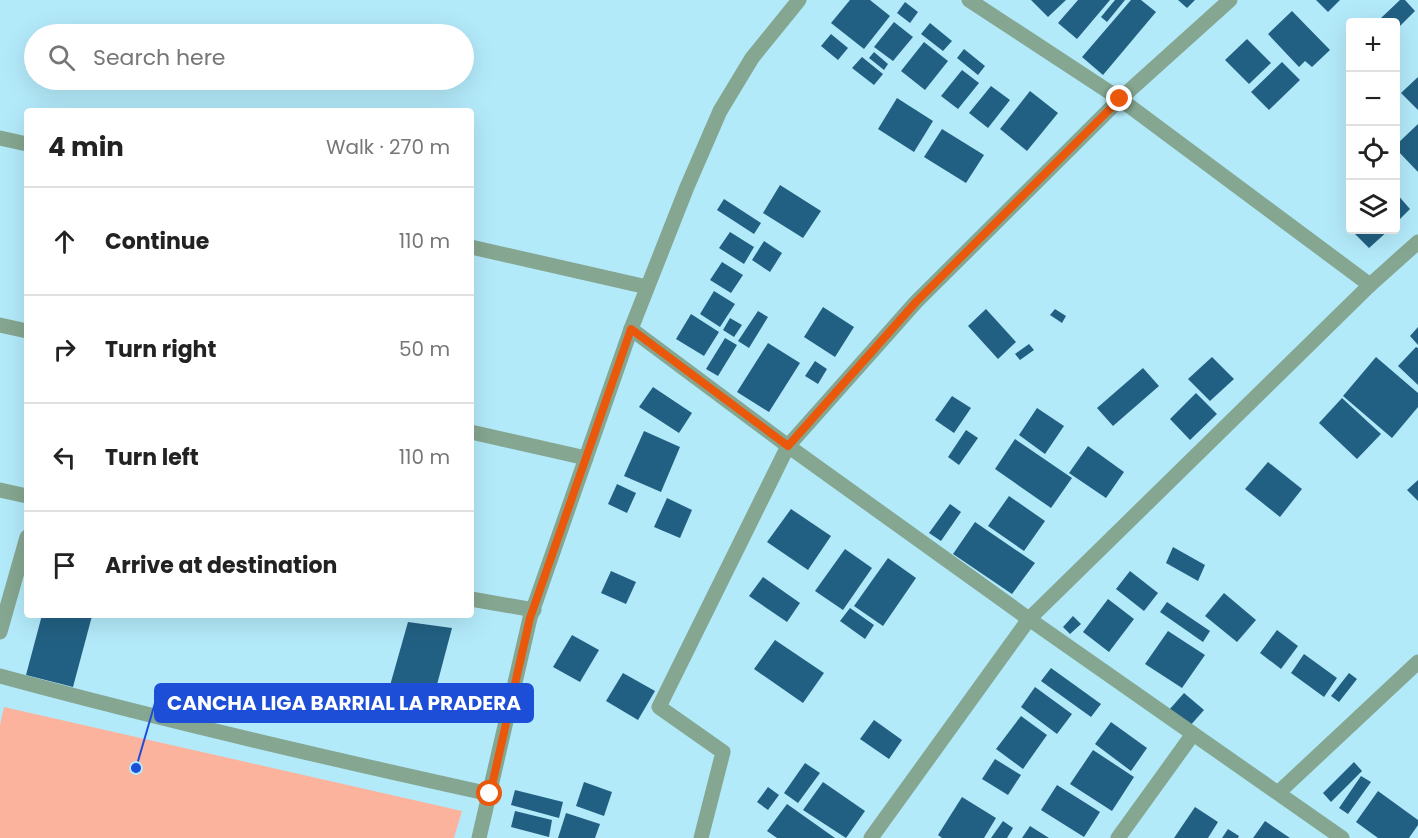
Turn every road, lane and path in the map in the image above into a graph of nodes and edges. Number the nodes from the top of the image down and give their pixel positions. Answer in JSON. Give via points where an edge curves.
{"nodes":[{"id":1,"x":799,"y":0,"type":"edge"},
{"id":2,"x":969,"y":0,"type":"edge"},
{"id":3,"x":1230,"y":0,"type":"edge"},
{"id":4,"x":1120,"y":99,"type":"junction"},
{"id":5,"x":0,"y":138,"type":"edge"},
{"id":6,"x":24,"y":143,"type":"edge"},
{"id":7,"x":1418,"y":242,"type":"edge"},
{"id":8,"x":474,"y":248,"type":"edge"},
{"id":9,"x":1370,"y":285,"type":"junction"},
{"id":10,"x":647,"y":287,"type":"junction"},
{"id":11,"x":0,"y":325,"type":"edge"},
{"id":12,"x":631,"y":329,"type":"junction"},
{"id":13,"x":24,"y":330,"type":"edge"},
{"id":14,"x":474,"y":433,"type":"edge"},
{"id":15,"x":788,"y":446,"type":"junction"},
{"id":16,"x":586,"y":458,"type":"junction"},
{"id":17,"x":0,"y":490,"type":"edge"},
{"id":18,"x":24,"y":495,"type":"edge"},
{"id":19,"x":24,"y":548,"type":"edge"},
{"id":20,"x":474,"y":599,"type":"edge"},
{"id":21,"x":534,"y":610,"type":"junction"},
{"id":22,"x":1029,"y":619,"type":"junction"},
{"id":23,"x":0,"y":632,"type":"edge"},
{"id":24,"x":1418,"y":662,"type":"edge"},
{"id":25,"x":0,"y":676,"type":"edge"},
{"id":26,"x":1193,"y":734,"type":"junction"},
{"id":27,"x":1279,"y":792,"type":"junction"},
{"id":28,"x":490,"y":794,"type":"junction"},
{"id":29,"x":479,"y":838,"type":"edge"},
{"id":30,"x":701,"y":838,"type":"edge"},
{"id":31,"x":871,"y":838,"type":"edge"},
{"id":32,"x":1118,"y":838,"type":"edge"},
{"id":33,"x":1342,"y":838,"type":"edge"}],
"edges":[{"from":1,"to":10,"type":"street","via":[[752,58],[720,111]]},
{"from":2,"to":4,"type":"street"},
{"from":3,"to":4,"type":"street"},
{"from":4,"to":9,"type":"street"},
{"from":4,"to":15,"type":"street","via":[[916,302]]},
{"from":5,"to":6,"type":"street"},
{"from":7,"to":9,"type":"street"},
{"from":8,"to":10,"type":"street"},
{"from":9,"to":22,"type":"street"},
{"from":10,"to":12,"type":"street"},
{"from":11,"to":13,"type":"street"},
{"from":12,"to":15,"type":"street"},
{"from":12,"to":16,"type":"street"},
{"from":14,"to":16,"type":"street"},
{"from":15,"to":22,"type":"street"},
{"from":15,"to":30,"type":"street","via":[[659,707],[723,753]]},
{"from":16,"to":21,"type":"street"},
{"from":17,"to":18,"type":"street"},
{"from":19,"to":23,"type":"street"},
{"from":20,"to":21,"type":"street"},
{"from":21,"to":28,"type":"street"},
{"from":22,"to":26,"type":"street"},
{"from":22,"to":31,"type":"street"},
{"from":24,"to":27,"type":"street"},
{"from":25,"to":28,"type":"street"},
{"from":26,"to":27,"type":"street"},
{"from":26,"to":32,"type":"street"},
{"from":27,"to":33,"type":"street"},
{"from":28,"to":29,"type":"street"}]}
